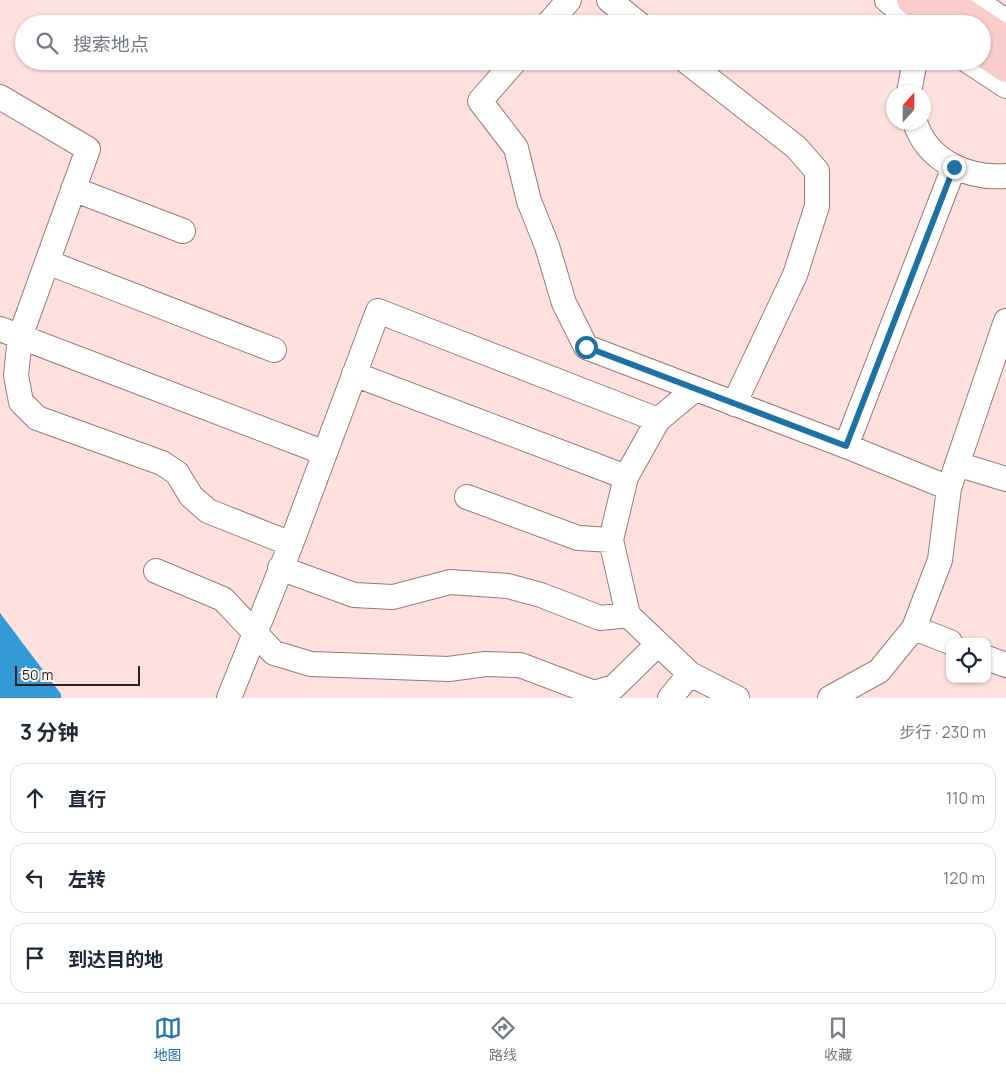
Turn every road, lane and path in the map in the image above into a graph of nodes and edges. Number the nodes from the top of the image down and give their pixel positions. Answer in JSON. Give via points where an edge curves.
{"nodes":[{"id":1,"x":569,"y":0,"type":"edge"},
{"id":2,"x":609,"y":0,"type":"edge"},
{"id":3,"x":886,"y":0,"type":"edge"},
{"id":4,"x":911,"y":0,"type":"edge"},
{"id":5,"x":947,"y":0,"type":"edge"},
{"id":6,"x":974,"y":0,"type":"edge"},
{"id":7,"x":556,"y":15,"type":"edge"},
{"id":8,"x":628,"y":15,"type":"edge"},
{"id":9,"x":904,"y":15,"type":"edge"},
{"id":10,"x":929,"y":15,"type":"edge"},
{"id":11,"x":969,"y":15,"type":"edge"},
{"id":12,"x":1006,"y":22,"type":"edge"},
{"id":13,"x":991,"y":30,"type":"edge"},
{"id":14,"x":1006,"y":40,"type":"edge"},
{"id":15,"x":991,"y":58,"type":"edge"},
{"id":16,"x":1006,"y":68,"type":"edge"},
{"id":17,"x":507,"y":70,"type":"edge"},
{"id":18,"x":698,"y":70,"type":"edge"},
{"id":19,"x":913,"y":70,"type":"edge"},
{"id":20,"x":982,"y":70,"type":"edge"},
{"id":21,"x":910,"y":85,"type":"edge"},
{"id":22,"x":1006,"y":86,"type":"edge"},
{"id":23,"x":0,"y":97,"type":"edge"},
{"id":24,"x":919,"y":130,"type":"edge"},
{"id":25,"x":954,"y":167,"type":"junction"},
{"id":26,"x":1006,"y":176,"type":"edge"},
{"id":27,"x":73,"y":189,"type":"junction"},
{"id":28,"x":183,"y":231,"type":"dead end"},
{"id":29,"x":47,"y":262,"type":"junction"},
{"id":30,"x":1006,"y":321,"type":"edge"},
{"id":31,"x":10,"y":333,"type":"edge"},
{"id":32,"x":274,"y":350,"type":"dead end"},
{"id":33,"x":354,"y":374,"type":"junction"},
{"id":34,"x":695,"y":388,"type":"junction"},
{"id":35,"x":734,"y":404,"type":"junction"},
{"id":36,"x":658,"y":420,"type":"junction"},
{"id":37,"x":846,"y":446,"type":"junction"},
{"id":38,"x":325,"y":454,"type":"junction"},
{"id":39,"x":957,"y":464,"type":"junction"},
{"id":40,"x":626,"y":477,"type":"junction"},
{"id":41,"x":1006,"y":479,"type":"edge"},
{"id":42,"x":949,"y":488,"type":"junction"},
{"id":43,"x":467,"y":497,"type":"dead end"},
{"id":44,"x":611,"y":540,"type":"junction"},
{"id":45,"x":291,"y":544,"type":"junction"},
{"id":46,"x":280,"y":568,"type":"junction"},
{"id":47,"x":156,"y":571,"type":"dead end"},
{"id":48,"x":628,"y":615,"type":"junction"},
{"id":49,"x":914,"y":628,"type":"junction"},
{"id":50,"x":255,"y":632,"type":"junction"},
{"id":51,"x":946,"y":640,"type":"edge"},
{"id":52,"x":658,"y":644,"type":"junction"},
{"id":53,"x":991,"y":659,"type":"edge"},
{"id":54,"x":1006,"y":665,"type":"edge"},
{"id":55,"x":690,"y":674,"type":"junction"},
{"id":56,"x":229,"y":698,"type":"edge"},
{"id":57,"x":670,"y":698,"type":"edge"},
{"id":58,"x":737,"y":698,"type":"edge"},
{"id":59,"x":830,"y":698,"type":"edge"}],
"edges":[{"from":1,"to":7,"type":"street"},
{"from":2,"to":8,"type":"street"},
{"from":3,"to":9,"type":"street"},
{"from":4,"to":10,"type":"main road"},
{"from":5,"to":11,"type":"main road"},
{"from":6,"to":12,"type":"street"},
{"from":13,"to":14,"type":"main road"},
{"from":15,"to":16,"type":"main road"},
{"from":17,"to":34,"type":"street","via":[[480,100],[516,148],[529,201],[564,303],[586,347]]},
{"from":18,"to":35,"type":"street","via":[[796,147],[817,171],[817,206],[795,275]]},
{"from":19,"to":21,"type":"street"},
{"from":20,"to":22,"type":"street"},
{"from":23,"to":27,"type":"street","via":[[88,149]]},
{"from":24,"to":25,"type":"street","via":[[931,150]]},
{"from":25,"to":26,"type":"street","via":[[980,176]]},
{"from":25,"to":37,"type":"street"},
{"from":27,"to":28,"type":"street"},
{"from":27,"to":29,"type":"street"},
{"from":29,"to":31,"type":"street"},
{"from":29,"to":32,"type":"street"},
{"from":30,"to":39,"type":"street"},
{"from":31,"to":38,"type":"street"},
{"from":31,"to":45,"type":"street","via":[[21,402],[37,418],[162,463],[177,473],[191,496],[208,511]]},
{"from":33,"to":36,"type":"street","via":[[378,311]]},
{"from":33,"to":38,"type":"street"},
{"from":33,"to":40,"type":"street"},
{"from":34,"to":35,"type":"street"},
{"from":34,"to":36,"type":"street"},
{"from":35,"to":37,"type":"street"},
{"from":36,"to":40,"type":"street"},
{"from":37,"to":42,"type":"street"},
{"from":38,"to":45,"type":"street"},
{"from":39,"to":41,"type":"street"},
{"from":39,"to":42,"type":"street"},
{"from":40,"to":44,"type":"street"},
{"from":42,"to":49,"type":"street","via":[[940,560]]},
{"from":43,"to":44,"type":"street","via":[[578,538]]},
{"from":44,"to":48,"type":"street"},
{"from":45,"to":46,"type":"street"},
{"from":46,"to":48,"type":"street","via":[[354,595],[393,598],[450,582],[508,586],[600,618]]},
{"from":46,"to":50,"type":"street"},
{"from":47,"to":50,"type":"street","via":[[223,599]]},
{"from":48,"to":52,"type":"street"},
{"from":49,"to":51,"type":"street"},
{"from":49,"to":59,"type":"street","via":[[879,671]]},
{"from":50,"to":52,"type":"street","via":[[274,653],[311,664],[449,669],[485,664],[520,665],[594,693],[614,687]]},
{"from":50,"to":56,"type":"street"},
{"from":52,"to":55,"type":"street"},
{"from":53,"to":54,"type":"street"},
{"from":55,"to":57,"type":"street"},
{"from":55,"to":58,"type":"street"}]}
